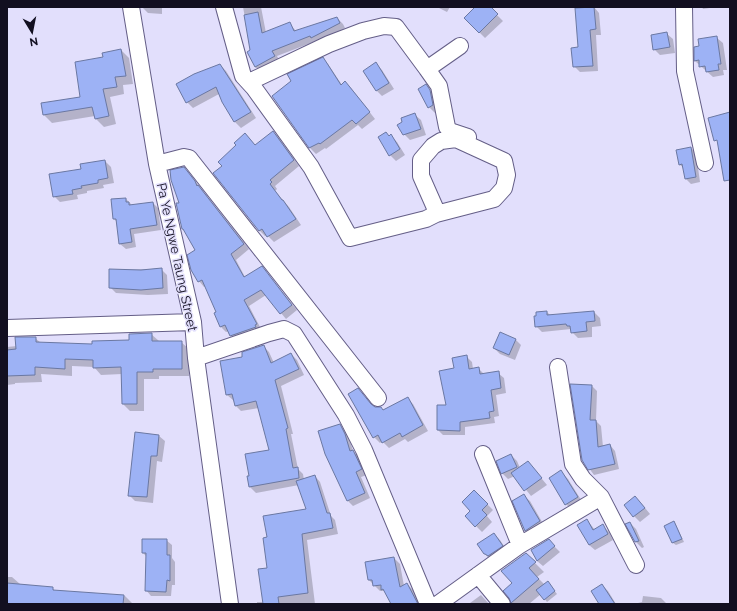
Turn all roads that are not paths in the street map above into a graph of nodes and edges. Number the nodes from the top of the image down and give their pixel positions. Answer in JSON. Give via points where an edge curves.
{"nodes":[{"id":1,"x":131,"y":7,"type":"edge"},
{"id":2,"x":224,"y":7,"type":"edge"},
{"id":3,"x":684,"y":7,"type":"edge"},
{"id":4,"x":460,"y":46,"type":"dead end"},
{"id":5,"x":427,"y":69,"type":"junction"},
{"id":6,"x":249,"y":82,"type":"junction"},
{"id":7,"x":500,"y":148,"type":"dead end"},
{"id":8,"x":705,"y":163,"type":"dead end"},
{"id":9,"x":157,"y":164,"type":"junction"},
{"id":10,"x":436,"y":214,"type":"junction"},
{"id":11,"x":193,"y":322,"type":"junction"},
{"id":12,"x":7,"y":328,"type":"edge"},
{"id":13,"x":196,"y":358,"type":"junction"},
{"id":14,"x":558,"y":367,"type":"dead end"},
{"id":15,"x":378,"y":398,"type":"dead end"},
{"id":16,"x":483,"y":454,"type":"dead end"},
{"id":17,"x":601,"y":497,"type":"junction"},
{"id":18,"x":520,"y":545,"type":"junction"},
{"id":19,"x":636,"y":566,"type":"dead end"},
{"id":20,"x":478,"y":575,"type":"junction"},
{"id":21,"x":230,"y":604,"type":"edge"},
{"id":22,"x":428,"y":604,"type":"edge"},
{"id":23,"x":438,"y":604,"type":"edge"},
{"id":24,"x":502,"y":604,"type":"edge"}],
"edges":[{"from":1,"to":9,"type":"street","name":"Pa Ye Ngwe Taung Street"},
{"from":2,"to":6,"type":"street","via":[[243,76]]},
{"from":3,"to":8,"type":"street","via":[[685,71]]},
{"from":4,"to":5,"type":"street"},
{"from":5,"to":6,"type":"street","via":[[396,27],[384,26],[329,44]]},
{"from":5,"to":7,"type":"street","via":[[439,86],[450,131]]},
{"from":6,"to":10,"type":"street","via":[[311,167],[350,238]]},
{"from":9,"to":11,"type":"street","name":"Pa Ye Ngwe Taung Street"},
{"from":9,"to":15,"type":"street","via":[[189,158]]},
{"from":10,"to":10,"type":"street","via":[[494,199],[504,188],[507,175],[504,161],[456,139],[441,140],[433,146],[421,160],[421,176]]},
{"from":11,"to":12,"type":"street"},
{"from":11,"to":13,"type":"street","name":"Pa Ye Ngwe Taung Street"},
{"from":13,"to":21,"type":"street","name":"Pa Ye Ngwe Taung Street"},
{"from":13,"to":22,"type":"street","via":[[284,329],[294,334],[346,415],[364,450]]},
{"from":14,"to":17,"type":"street","via":[[573,464],[583,479]]},
{"from":16,"to":18,"type":"street"},
{"from":17,"to":18,"type":"street"},
{"from":17,"to":19,"type":"street"},
{"from":18,"to":20,"type":"street"},
{"from":20,"to":23,"type":"street"},
{"from":20,"to":24,"type":"street"}]}
